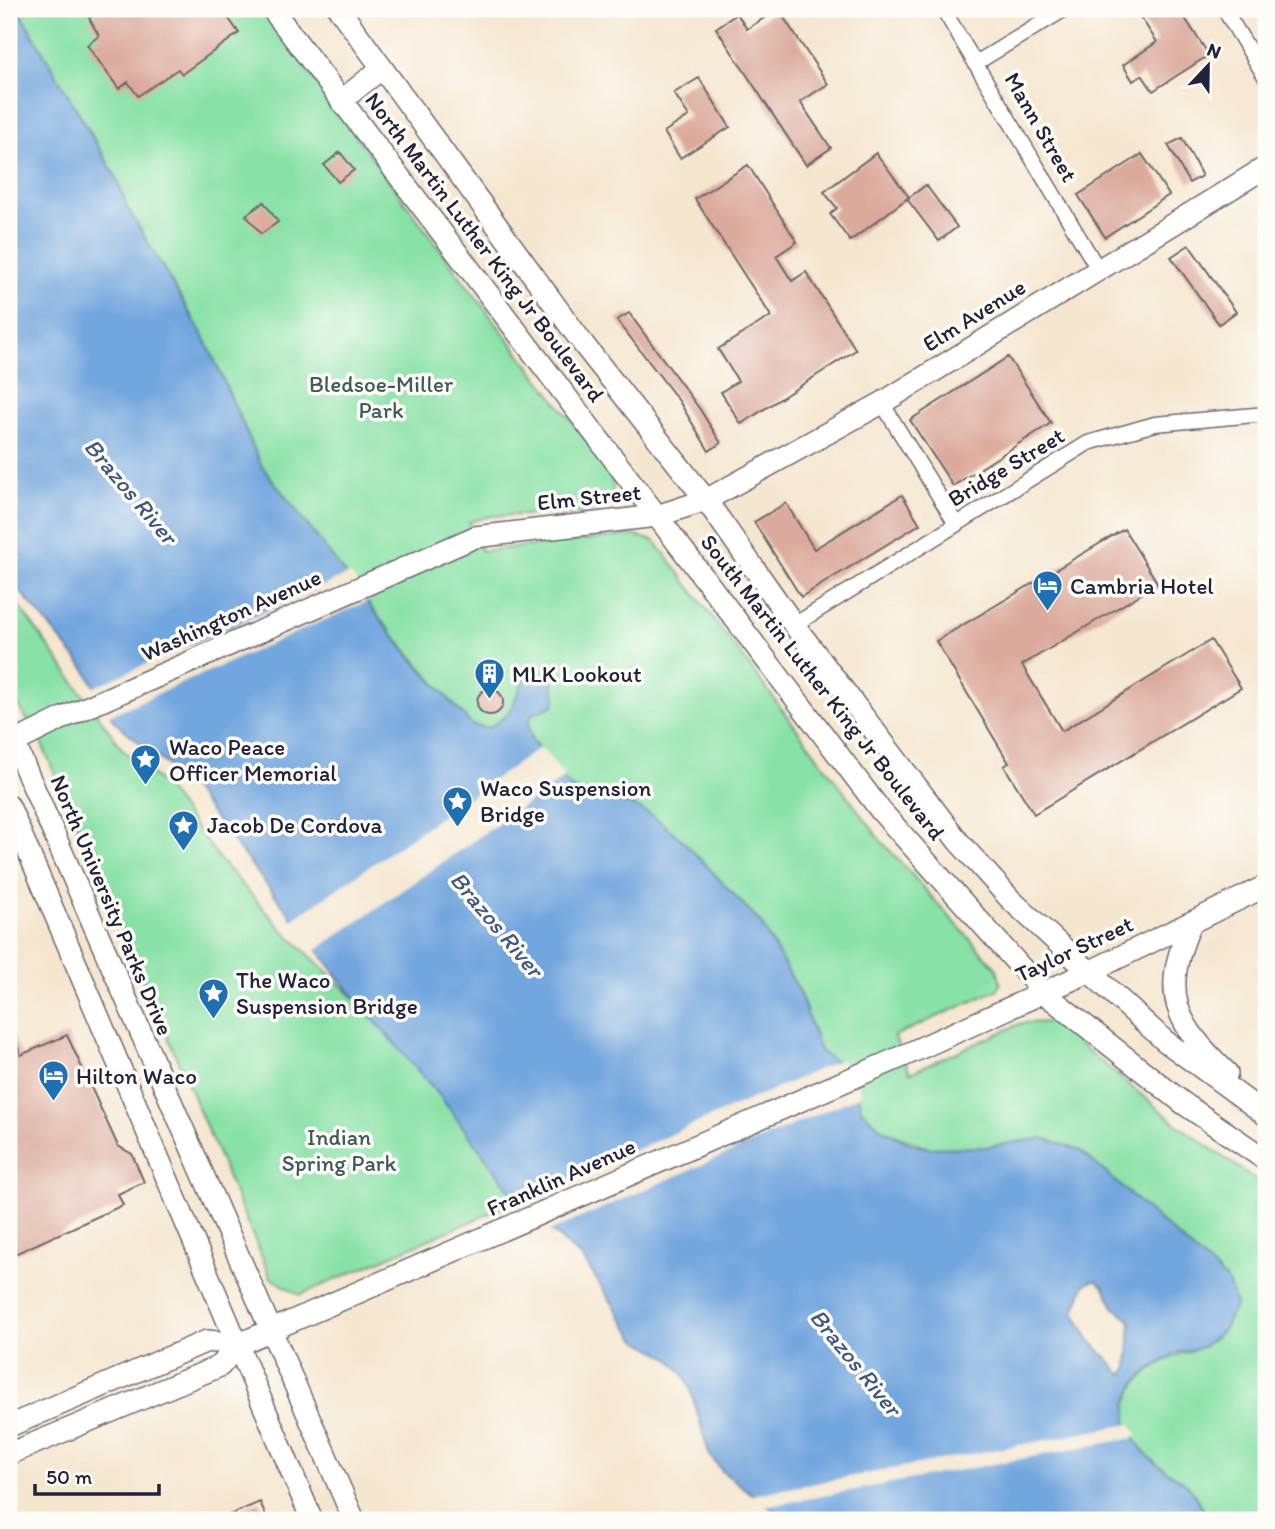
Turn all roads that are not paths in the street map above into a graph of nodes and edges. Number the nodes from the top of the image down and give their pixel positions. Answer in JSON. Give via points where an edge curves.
{"nodes":[{"id":1,"x":272,"y":9,"type":"edge"},
{"id":2,"x":338,"y":9,"type":"edge"},
{"id":3,"x":943,"y":9,"type":"edge"},
{"id":4,"x":1065,"y":9,"type":"edge"},
{"id":5,"x":1224,"y":9,"type":"edge"},
{"id":6,"x":976,"y":63,"type":"junction"},
{"id":7,"x":382,"y":68,"type":"junction"},
{"id":8,"x":1266,"y":78,"type":"edge"},
{"id":9,"x":341,"y":101,"type":"junction"},
{"id":10,"x":1266,"y":167,"type":"edge"},
{"id":11,"x":1098,"y":269,"type":"junction"},
{"id":12,"x":882,"y":403,"type":"junction"},
{"id":13,"x":1266,"y":414,"type":"edge"},
{"id":14,"x":706,"y":500,"type":"junction"},
{"id":15,"x":657,"y":516,"type":"junction"},
{"id":16,"x":956,"y":524,"type":"junction"},
{"id":17,"x":475,"y":537,"type":"joint"},
{"id":18,"x":794,"y":625,"type":"junction"},
{"id":19,"x":10,"y":740,"type":"edge"},
{"id":20,"x":9,"y":806,"type":"edge"},
{"id":21,"x":1266,"y":886,"type":"edge"},
{"id":22,"x":1191,"y":923,"type":"junction"},
{"id":23,"x":1089,"y":972,"type":"junction"},
{"id":24,"x":1043,"y":992,"type":"junction"},
{"id":25,"x":902,"y":1056,"type":"joint"},
{"id":26,"x":1266,"y":1112,"type":"edge"},
{"id":27,"x":1266,"y":1160,"type":"edge"},
{"id":28,"x":270,"y":1330,"type":"junction"},
{"id":29,"x":239,"y":1344,"type":"junction"},
{"id":30,"x":9,"y":1426,"type":"edge"},
{"id":31,"x":9,"y":1454,"type":"edge"},
{"id":32,"x":312,"y":1520,"type":"edge"},
{"id":33,"x":354,"y":1520,"type":"edge"}],
"edges":[{"from":1,"to":9,"type":"main road","name":"North Martin Luther King Jr Boulevard"},
{"from":2,"to":7,"type":"main road","name":"North Martin Luther King Jr Boulevard"},
{"from":3,"to":6,"type":"street","name":"Mann Street"},
{"from":4,"to":6,"type":"street"},
{"from":5,"to":8,"type":"street"},
{"from":6,"to":11,"type":"street","name":"Mann Street"},
{"from":7,"to":9,"type":"main road"},
{"from":7,"to":14,"type":"main road","name":"North Martin Luther King Jr Boulevard","via":[[584,345]]},
{"from":9,"to":15,"type":"main road","name":"North Martin Luther King Jr Boulevard"},
{"from":10,"to":11,"type":"main road","name":"Elm Avenue"},
{"from":11,"to":12,"type":"main road","name":"Elm Avenue"},
{"from":12,"to":14,"type":"main road","name":"Elm Avenue"},
{"from":12,"to":16,"type":"street"},
{"from":13,"to":16,"type":"street","name":"Bridge Street","via":[[1155,424],[1088,443]]},
{"from":14,"to":15,"type":"main road","name":"Elm Street"},
{"from":14,"to":18,"type":"main road","name":"South Martin Luther King Jr Boulevard"},
{"from":15,"to":17,"type":"main road","name":"Elm Street"},
{"from":15,"to":24,"type":"main road","name":"South Martin Luther King Jr Boulevard","via":[[881,811]]},
{"from":16,"to":18,"type":"street","name":"Bridge Street"},
{"from":17,"to":19,"type":"main road","name":"Washington Avenue"},
{"from":18,"to":23,"type":"main road","name":"South Martin Luther King Jr Boulevard","via":[[958,841],[1012,900]]},
{"from":19,"to":28,"type":"main road","name":"North University Parks Drive"},
{"from":20,"to":29,"type":"main road"},
{"from":21,"to":22,"type":"main road","name":"Taylor Street"},
{"from":22,"to":23,"type":"main road","name":"Taylor Street"},
{"from":22,"to":26,"type":"main road","via":[[1178,953],[1174,984],[1180,1018],[1196,1043]]},
{"from":23,"to":24,"type":"main road","name":"Taylor Street"},
{"from":23,"to":26,"type":"main road","name":"South Martin Luther King Jr Boulevard","via":[[1166,1041]]},
{"from":24,"to":25,"type":"main road","name":"Taylor Street"},
{"from":24,"to":27,"type":"main road","name":"South Martin Luther King Jr Boulevard","via":[[1183,1103]]},
{"from":25,"to":28,"type":"main road","name":"Franklin Avenue"},
{"from":28,"to":29,"type":"main road","name":"Franklin Avenue"},
{"from":28,"to":33,"type":"main road","name":"North University Parks Drive"},
{"from":29,"to":30,"type":"main road","name":"Franklin Avenue","via":[[207,1341]]},
{"from":29,"to":31,"type":"main road","name":"Franklin Avenue","via":[[219,1366]]},
{"from":29,"to":32,"type":"main road"}]}
